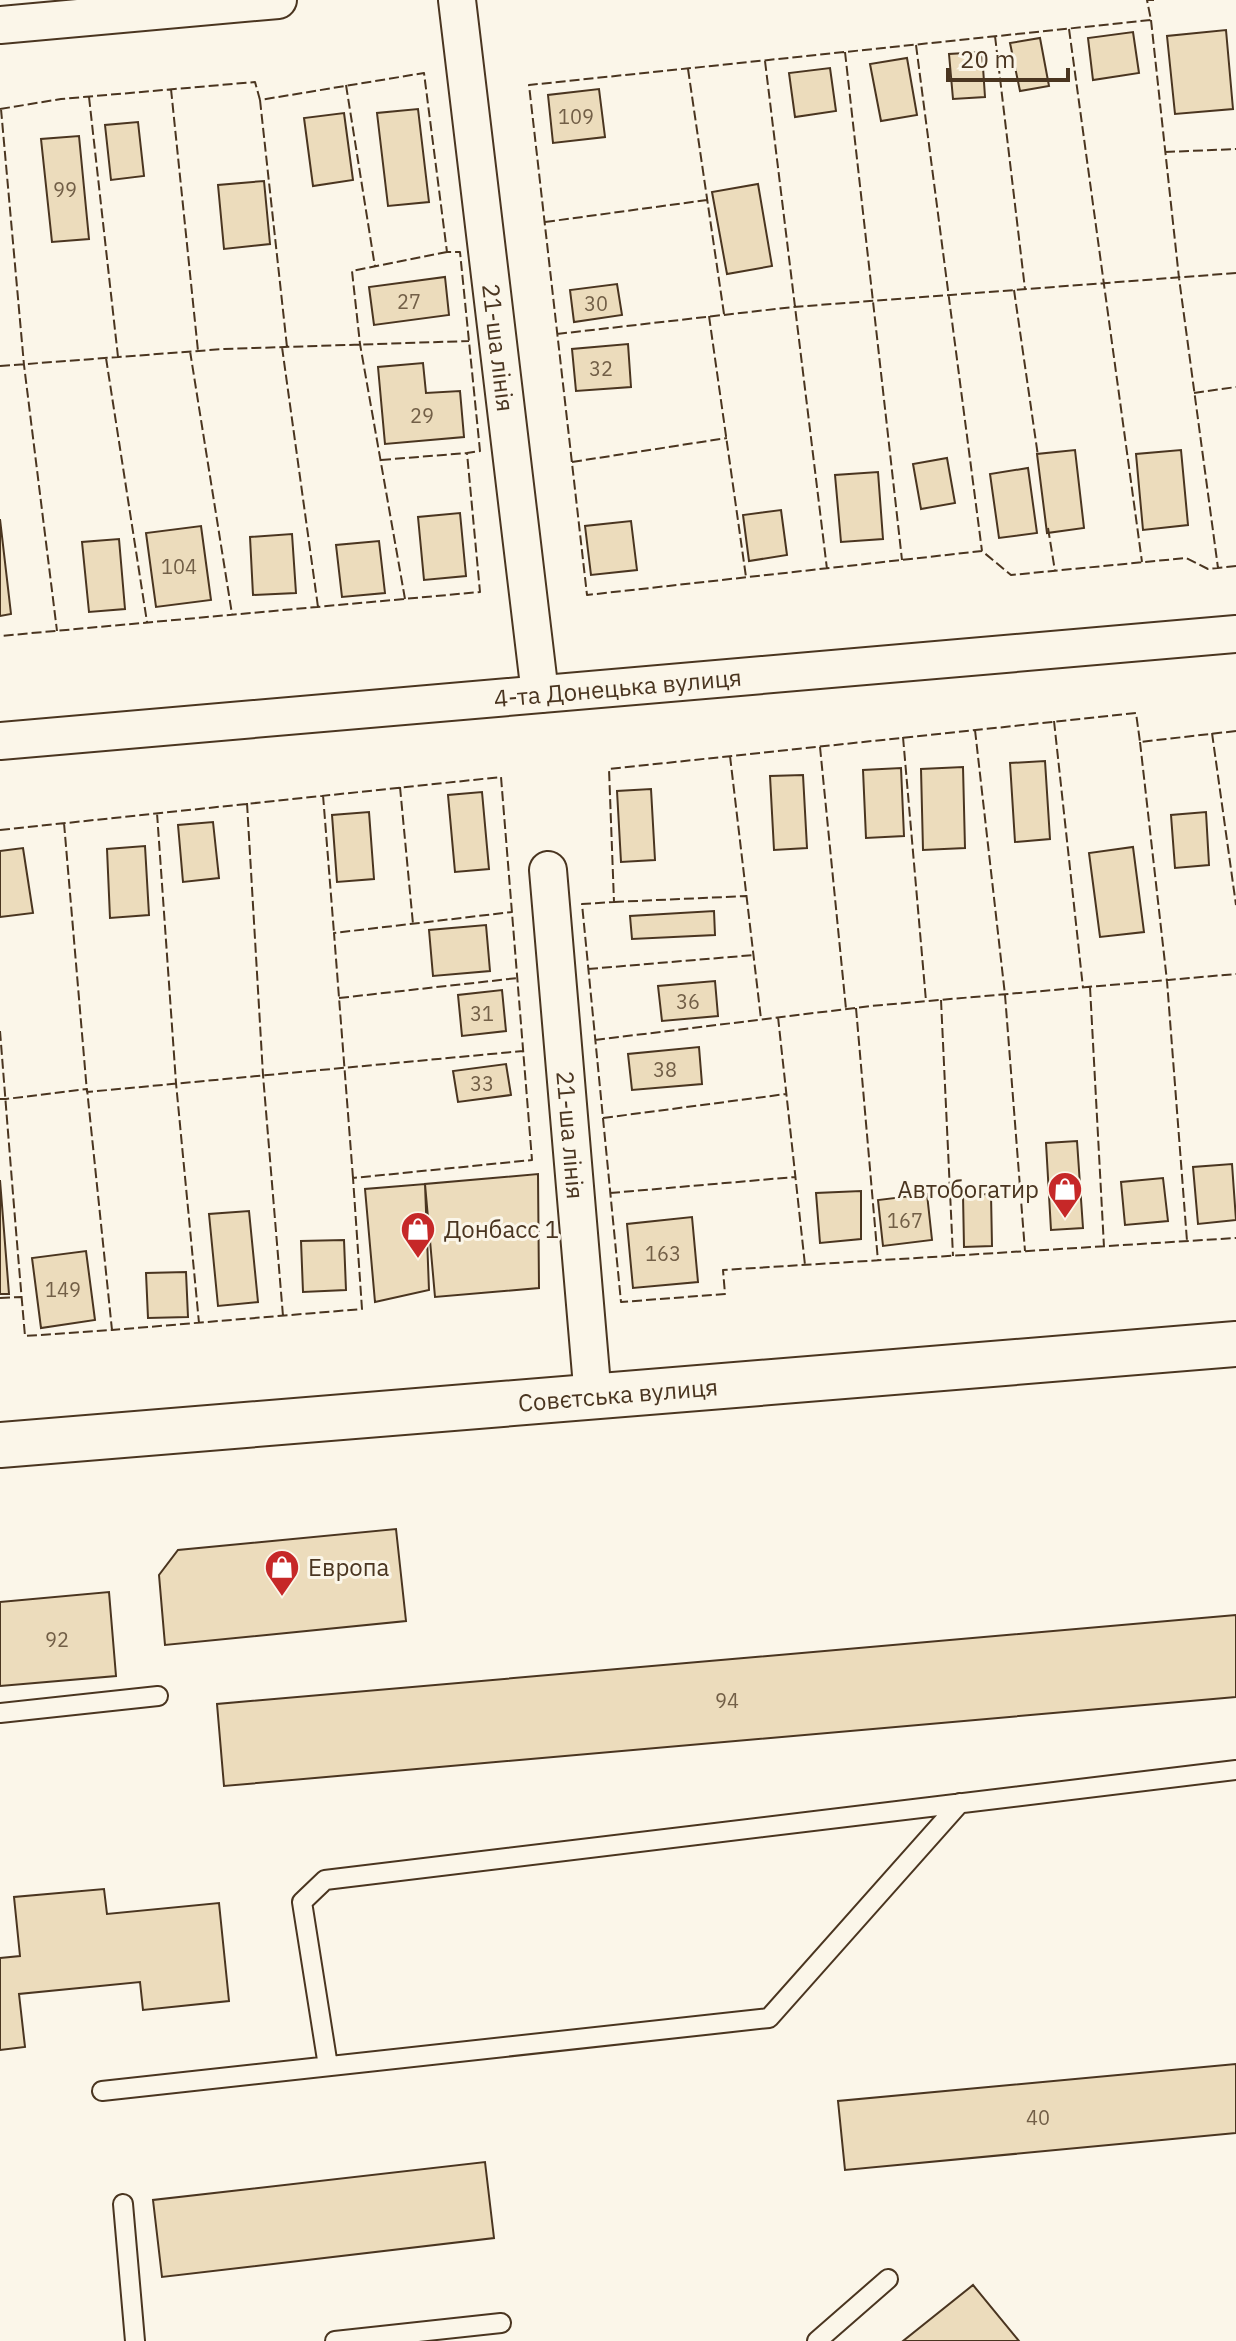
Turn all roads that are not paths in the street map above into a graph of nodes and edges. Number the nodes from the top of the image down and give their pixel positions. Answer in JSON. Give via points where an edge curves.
{"nodes":[{"id":1,"x":278,"y":0,"type":"edge"},
{"id":2,"x":457,"y":0,"type":"edge"},
{"id":3,"x":0,"y":25,"type":"edge"},
{"id":4,"x":1236,"y":634,"type":"edge"},
{"id":5,"x":540,"y":694,"type":"junction"},
{"id":6,"x":0,"y":741,"type":"edge"},
{"id":7,"x":548,"y":870,"type":"dead end"},
{"id":8,"x":1236,"y":1344,"type":"edge"},
{"id":9,"x":593,"y":1398,"type":"junction"},
{"id":10,"x":0,"y":1445,"type":"edge"},
{"id":11,"x":158,"y":1696,"type":"dead end"},
{"id":12,"x":0,"y":1713,"type":"edge"},
{"id":13,"x":1236,"y":1770,"type":"edge"},
{"id":14,"x":960,"y":1803,"type":"junction"},
{"id":15,"x":328,"y":2066,"type":"junction"},
{"id":16,"x":102,"y":2091,"type":"dead end"},
{"id":17,"x":123,"y":2204,"type":"dead end"},
{"id":18,"x":888,"y":2279,"type":"dead end"},
{"id":19,"x":501,"y":2323,"type":"dead end"},
{"id":20,"x":135,"y":2341,"type":"edge"},
{"id":21,"x":335,"y":2341,"type":"edge"},
{"id":22,"x":817,"y":2341,"type":"edge"}],
"edges":[{"from":1,"to":3,"type":"street"},
{"from":2,"to":5,"type":"street","name":"21-ша лінія"},
{"from":4,"to":5,"type":"street","name":"4-та Донецька вулиця"},
{"from":5,"to":6,"type":"street","name":"4-та Донецька вулиця"},
{"from":7,"to":9,"type":"street","name":"21-ша лінія"},
{"from":8,"to":9,"type":"main road","name":"Совєтська вулиця"},
{"from":9,"to":10,"type":"main road","name":"Совєтська вулиця"},
{"from":11,"to":12,"type":"lane"},
{"from":13,"to":14,"type":"lane"},
{"from":14,"to":15,"type":"lane","via":[[769,2018]]},
{"from":14,"to":15,"type":"lane","via":[[325,1880],[302,1902]]},
{"from":15,"to":16,"type":"lane"},
{"from":17,"to":20,"type":"lane"},
{"from":18,"to":22,"type":"lane"},
{"from":19,"to":21,"type":"lane"}]}
